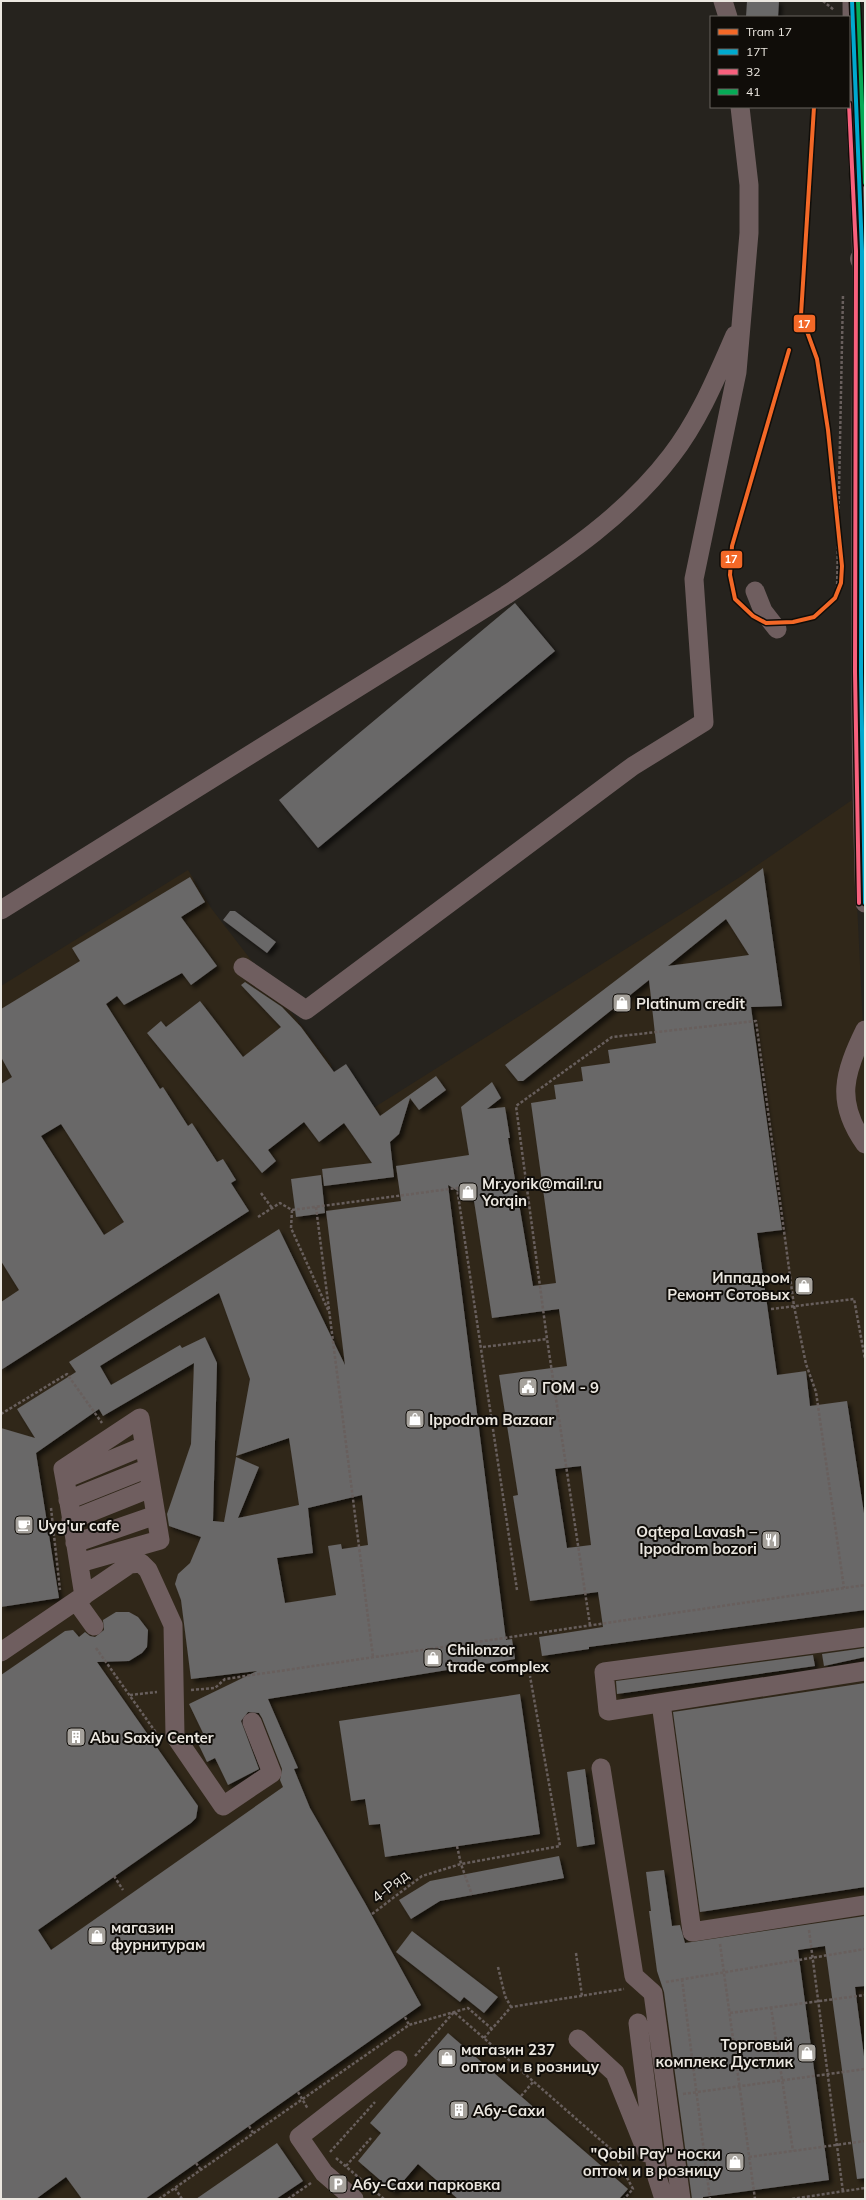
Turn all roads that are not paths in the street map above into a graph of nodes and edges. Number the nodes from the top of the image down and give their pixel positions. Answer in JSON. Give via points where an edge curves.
{"nodes":[{"id":1,"x":723,"y":1,"type":"edge"},
{"id":2,"x":728,"y":16,"type":"edge"},
{"id":3,"x":850,"y":40,"type":"edge"},
{"id":4,"x":740,"y":108,"type":"edge"},
{"id":5,"x":863,"y":263,"type":"edge"},
{"id":6,"x":741,"y":321,"type":"junction"},
{"id":7,"x":755,"y":591,"type":"dead end"},
{"id":8,"x":777,"y":629,"type":"dead end"},
{"id":9,"x":865,"y":903,"type":"edge"},
{"id":10,"x":1,"y":910,"type":"edge"},
{"id":11,"x":243,"y":967,"type":"dead end"},
{"id":12,"x":865,"y":1030,"type":"edge"},
{"id":13,"x":865,"y":1144,"type":"edge"},
{"id":14,"x":144,"y":1446,"type":"junction"},
{"id":15,"x":148,"y":1468,"type":"junction"},
{"id":16,"x":65,"y":1479,"type":"junction"},
{"id":17,"x":151,"y":1488,"type":"junction"},
{"id":18,"x":68,"y":1500,"type":"junction"},
{"id":19,"x":156,"y":1515,"type":"junction"},
{"id":20,"x":71,"y":1520,"type":"junction"},
{"id":21,"x":75,"y":1542,"type":"junction"},
{"id":22,"x":79,"y":1564,"type":"junction"},
{"id":23,"x":80,"y":1598,"type":"junction"},
{"id":24,"x":94,"y":1626,"type":"dead end"},
{"id":25,"x":865,"y":1636,"type":"edge"},
{"id":26,"x":1,"y":1652,"type":"edge"},
{"id":27,"x":865,"y":1671,"type":"edge"},
{"id":28,"x":661,"y":1703,"type":"junction"},
{"id":29,"x":252,"y":1722,"type":"dead end"},
{"id":30,"x":601,"y":1768,"type":"dead end"},
{"id":31,"x":865,"y":1905,"type":"edge"},
{"id":32,"x":638,"y":2023,"type":"dead end"},
{"id":33,"x":578,"y":2039,"type":"dead end"},
{"id":34,"x":398,"y":2060,"type":"dead end"},
{"id":35,"x":657,"y":2177,"type":"junction"},
{"id":36,"x":354,"y":2199,"type":"edge"},
{"id":37,"x":664,"y":2199,"type":"edge"},
{"id":38,"x":681,"y":2199,"type":"edge"}],
"edges":[{"from":1,"to":2,"type":"street"},
{"from":3,"to":5,"type":"street"},
{"from":4,"to":6,"type":"street","via":[[749,185],[749,233]]},
{"from":5,"to":9,"type":"street","via":[[860,636]]},
{"from":6,"to":10,"type":"street","via":[[712,388],[673,454],[626,506],[570,552],[506,595]]},
{"from":6,"to":11,"type":"street","via":[[737,372],[694,579],[704,722],[633,766],[306,1010]]},
{"from":7,"to":8,"type":"street","via":[[763,611]]},
{"from":12,"to":13,"type":"street","via":[[850,1065],[844,1095],[853,1126]]},
{"from":14,"to":15,"type":"street"},
{"from":14,"to":16,"type":"street"},
{"from":14,"to":16,"type":"street","via":[[140,1418],[63,1469]]},
{"from":15,"to":17,"type":"street"},
{"from":15,"to":18,"type":"street"},
{"from":16,"to":18,"type":"street"},
{"from":17,"to":19,"type":"street"},
{"from":17,"to":20,"type":"street"},
{"from":18,"to":20,"type":"street"},
{"from":19,"to":21,"type":"street"},
{"from":19,"to":22,"type":"street","via":[[160,1540]]},
{"from":20,"to":21,"type":"street"},
{"from":21,"to":22,"type":"street"},
{"from":22,"to":23,"type":"street"},
{"from":23,"to":24,"type":"street"},
{"from":23,"to":26,"type":"street"},
{"from":23,"to":29,"type":"street","via":[[130,1564],[136,1562],[146,1566],[173,1626],[175,1736],[223,1806],[272,1773]]},
{"from":25,"to":28,"type":"street","via":[[604,1672],[608,1711]]},
{"from":27,"to":28,"type":"street"},
{"from":28,"to":31,"type":"street","via":[[692,1932]]},
{"from":30,"to":38,"type":"street","via":[[634,1976],[653,1993]]},
{"from":32,"to":35,"type":"street"},
{"from":33,"to":35,"type":"street","via":[[615,2074]]},
{"from":34,"to":36,"type":"street","via":[[299,2137],[324,2173]]},
{"from":35,"to":37,"type":"street"}]}
